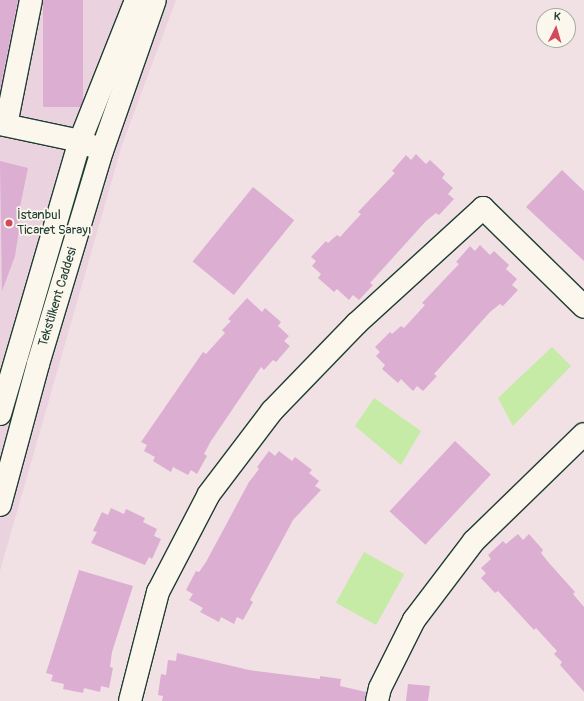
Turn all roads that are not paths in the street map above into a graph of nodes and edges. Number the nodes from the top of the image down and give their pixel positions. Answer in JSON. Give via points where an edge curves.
{"nodes":[{"id":1,"x":31,"y":0,"type":"edge"},
{"id":2,"x":136,"y":0,"type":"edge"},
{"id":3,"x":155,"y":0,"type":"edge"},
{"id":4,"x":3,"y":124,"type":"edge"},
{"id":5,"x":80,"y":141,"type":"junction"},
{"id":6,"x":102,"y":151,"type":"junction"},
{"id":7,"x":584,"y":307,"type":"edge"},
{"id":8,"x":8,"y":356,"type":"edge"},
{"id":9,"x":38,"y":364,"type":"junction"},
{"id":10,"x":0,"y":414,"type":"edge"},
{"id":11,"x":584,"y":434,"type":"edge"},
{"id":12,"x":0,"y":505,"type":"edge"},
{"id":13,"x":130,"y":701,"type":"edge"},
{"id":14,"x":377,"y":701,"type":"edge"}],
"edges":[{"from":1,"to":4,"type":"street"},
{"from":2,"to":5,"type":"street","name":"Tekstilkent Caddesi"},
{"from":3,"to":6,"type":"street","name":"Tekstilkent Caddesi"},
{"from":4,"to":5,"type":"street"},
{"from":5,"to":6,"type":"street"},
{"from":5,"to":8,"type":"street","name":"Tekstilkent Caddesi","via":[[49,251]]},
{"from":6,"to":9,"type":"street","name":"Tekstilkent Caddesi"},
{"from":7,"to":13,"type":"street","via":[[483,208],[356,324],[272,411],[209,494],[158,592]]},
{"from":8,"to":9,"type":"street"},
{"from":8,"to":10,"type":"street","name":"Tekstilkent Caddesi"},
{"from":9,"to":12,"type":"street","name":"Tekstilkent Caddesi"},
{"from":11,"to":14,"type":"street","via":[[469,547],[414,620],[380,688]]}]}
